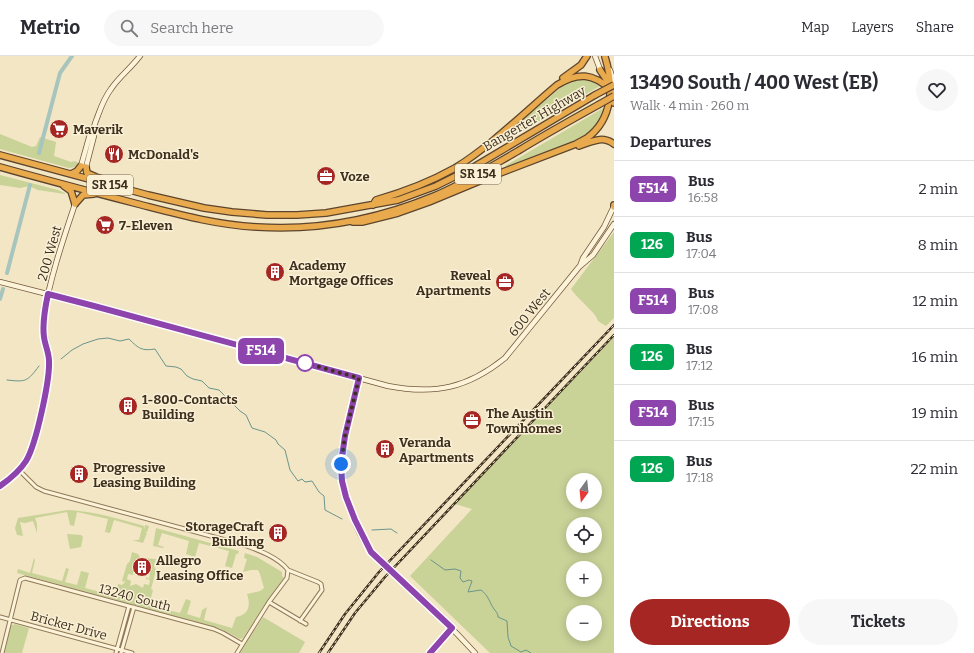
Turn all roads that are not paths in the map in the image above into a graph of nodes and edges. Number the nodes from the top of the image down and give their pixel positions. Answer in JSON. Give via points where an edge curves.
{"nodes":[{"id":1,"x":140,"y":56,"type":"edge"},
{"id":2,"x":587,"y":56,"type":"edge"},
{"id":3,"x":595,"y":56,"type":"edge"},
{"id":4,"x":605,"y":56,"type":"edge"},
{"id":5,"x":600,"y":70,"type":"joint"},
{"id":6,"x":557,"y":85,"type":"junction"},
{"id":7,"x":612,"y":90,"type":"edge"},
{"id":8,"x":614,"y":103,"type":"edge"},
{"id":9,"x":614,"y":108,"type":"edge"},
{"id":10,"x":614,"y":144,"type":"edge"},
{"id":11,"x":555,"y":152,"type":"junction"},
{"id":12,"x":0,"y":155,"type":"edge"},
{"id":13,"x":84,"y":166,"type":"junction"},
{"id":14,"x":0,"y":167,"type":"edge"},
{"id":15,"x":71,"y":174,"type":"junction"},
{"id":16,"x":59,"y":183,"type":"junction"},
{"id":17,"x":123,"y":188,"type":"junction"},
{"id":18,"x":101,"y":194,"type":"junction"},
{"id":19,"x":75,"y":204,"type":"junction"},
{"id":20,"x":373,"y":205,"type":"junction"},
{"id":21,"x":614,"y":206,"type":"edge"},
{"id":22,"x":349,"y":221,"type":"junction"},
{"id":23,"x":614,"y":224,"type":"edge"},
{"id":24,"x":579,"y":267,"type":"junction"},
{"id":25,"x":0,"y":282,"type":"edge"},
{"id":26,"x":48,"y":294,"type":"junction"},
{"id":27,"x":359,"y":378,"type":"junction"},
{"id":28,"x":19,"y":470,"type":"junction"},
{"id":29,"x":0,"y":486,"type":"edge"},
{"id":30,"x":288,"y":570,"type":"junction"},
{"id":31,"x":269,"y":602,"type":"junction"},
{"id":32,"x":128,"y":606,"type":"junction"},
{"id":33,"x":134,"y":607,"type":"junction"},
{"id":34,"x":0,"y":617,"type":"edge"},
{"id":35,"x":9,"y":620,"type":"junction"},
{"id":36,"x":300,"y":621,"type":"junction"},
{"id":37,"x":306,"y":624,"type":"dead end"},
{"id":38,"x":452,"y":628,"type":"junction"},
{"id":39,"x":242,"y":644,"type":"junction"},
{"id":40,"x":117,"y":649,"type":"junction"},
{"id":41,"x":122,"y":652,"type":"edge"},
{"id":42,"x":2,"y":653,"type":"edge"},
{"id":43,"x":116,"y":653,"type":"edge"},
{"id":44,"x":132,"y":653,"type":"edge"},
{"id":45,"x":237,"y":653,"type":"edge"},
{"id":46,"x":430,"y":653,"type":"edge"},
{"id":47,"x":476,"y":653,"type":"edge"}],
"edges":[{"from":1,"to":13,"type":"main road","via":[[105,97]]},
{"from":2,"to":6,"type":"highway","via":[[581,65]]},
{"from":3,"to":5,"type":"main road"},
{"from":4,"to":7,"type":"highway"},
{"from":5,"to":7,"type":"highway"},
{"from":6,"to":7,"type":"highway","via":[[569,78],[580,76],[590,77]]},
{"from":6,"to":20,"type":"highway","via":[[480,151],[437,177],[376,200]]},
{"from":7,"to":8,"type":"highway"},
{"from":7,"to":9,"type":"main road"},
{"from":7,"to":11,"type":"highway","via":[[606,115],[595,132],[580,142]]},
{"from":7,"to":20,"type":"highway","name":"Bangerter Highway","number":"SR 154","bridge":true,"via":[[595,95],[460,174],[398,200]]},
{"from":7,"to":22,"type":"highway","name":"Bangerter Highway","number":"SR 154","bridge":true,"via":[[598,105],[445,191],[400,208]]},
{"from":10,"to":11,"type":"highway","via":[[599,139]]},
{"from":11,"to":22,"type":"highway","via":[[415,208],[362,222]]},
{"from":12,"to":15,"type":"highway","name":"Bangerter Highway","number":"SR 154"},
{"from":13,"to":15,"type":"highway"},
{"from":13,"to":17,"type":"highway","via":[[87,173],[119,183]]},
{"from":14,"to":16,"type":"highway","name":"Bangerter Highway","number":"SR 154"},
{"from":15,"to":17,"type":"highway","name":"Bangerter Highway","number":"SR 154"},
{"from":16,"to":18,"type":"highway","name":"Bangerter Highway","number":"SR 154"},
{"from":16,"to":19,"type":"highway","via":[[71,191]]},
{"from":17,"to":20,"type":"highway","name":"Bangerter Highway","number":"SR 154","via":[[199,207],[278,216],[326,213]]},
{"from":18,"to":19,"type":"highway","via":[[83,195]]},
{"from":18,"to":22,"type":"highway","name":"Bangerter Highway","number":"SR 154","via":[[196,218],[243,226],[290,228]]},
{"from":19,"to":26,"type":"main road","name":"200 West"},
{"from":21,"to":24,"type":"main road","name":"600 West"},
{"from":23,"to":24,"type":"main road","name":"600 West","via":[[593,255]]},
{"from":24,"to":27,"type":"main road","name":"600 West","via":[[505,358],[492,368],[462,383],[436,389],[405,389]]},
{"from":25,"to":26,"type":"main road","name":"600 West"},
{"from":26,"to":27,"type":"main road","name":"600 West"},
{"from":26,"to":28,"type":"main road","name":"200 West","via":[[44,336],[49,360],[49,379],[32,447]]},
{"from":27,"to":38,"type":"main road","via":[[341,464],[344,486],[355,520],[371,552]]},
{"from":28,"to":29,"type":"main road","name":"200 West"},
{"from":28,"to":30,"type":"street","via":[[36,487],[51,494],[244,545],[269,556],[286,566]]},
{"from":30,"to":31,"type":"street","via":[[287,578]]},
{"from":30,"to":36,"type":"street","via":[[318,582],[322,587]]},
{"from":31,"to":36,"type":"street"},
{"from":31,"to":39,"type":"street"},
{"from":32,"to":33,"type":"street","name":"13240 South"},
{"from":32,"to":35,"type":"street","name":"13240 South","via":[[22,578]]},
{"from":32,"to":40,"type":"street"},
{"from":33,"to":39,"type":"street","name":"13240 South","via":[[219,631]]},
{"from":33,"to":41,"type":"street"},
{"from":34,"to":35,"type":"street","name":"Bricker Drive"},
{"from":35,"to":40,"type":"street","name":"Bricker Drive"},
{"from":35,"to":42,"type":"street"},
{"from":36,"to":37,"type":"street"},
{"from":38,"to":46,"type":"main road"},
{"from":38,"to":47,"type":"main road"},
{"from":39,"to":45,"type":"street"},
{"from":40,"to":41,"type":"street","name":"Bricker Drive"},
{"from":40,"to":43,"type":"street"},
{"from":41,"to":44,"type":"street","name":"Bricker Drive"}]}
